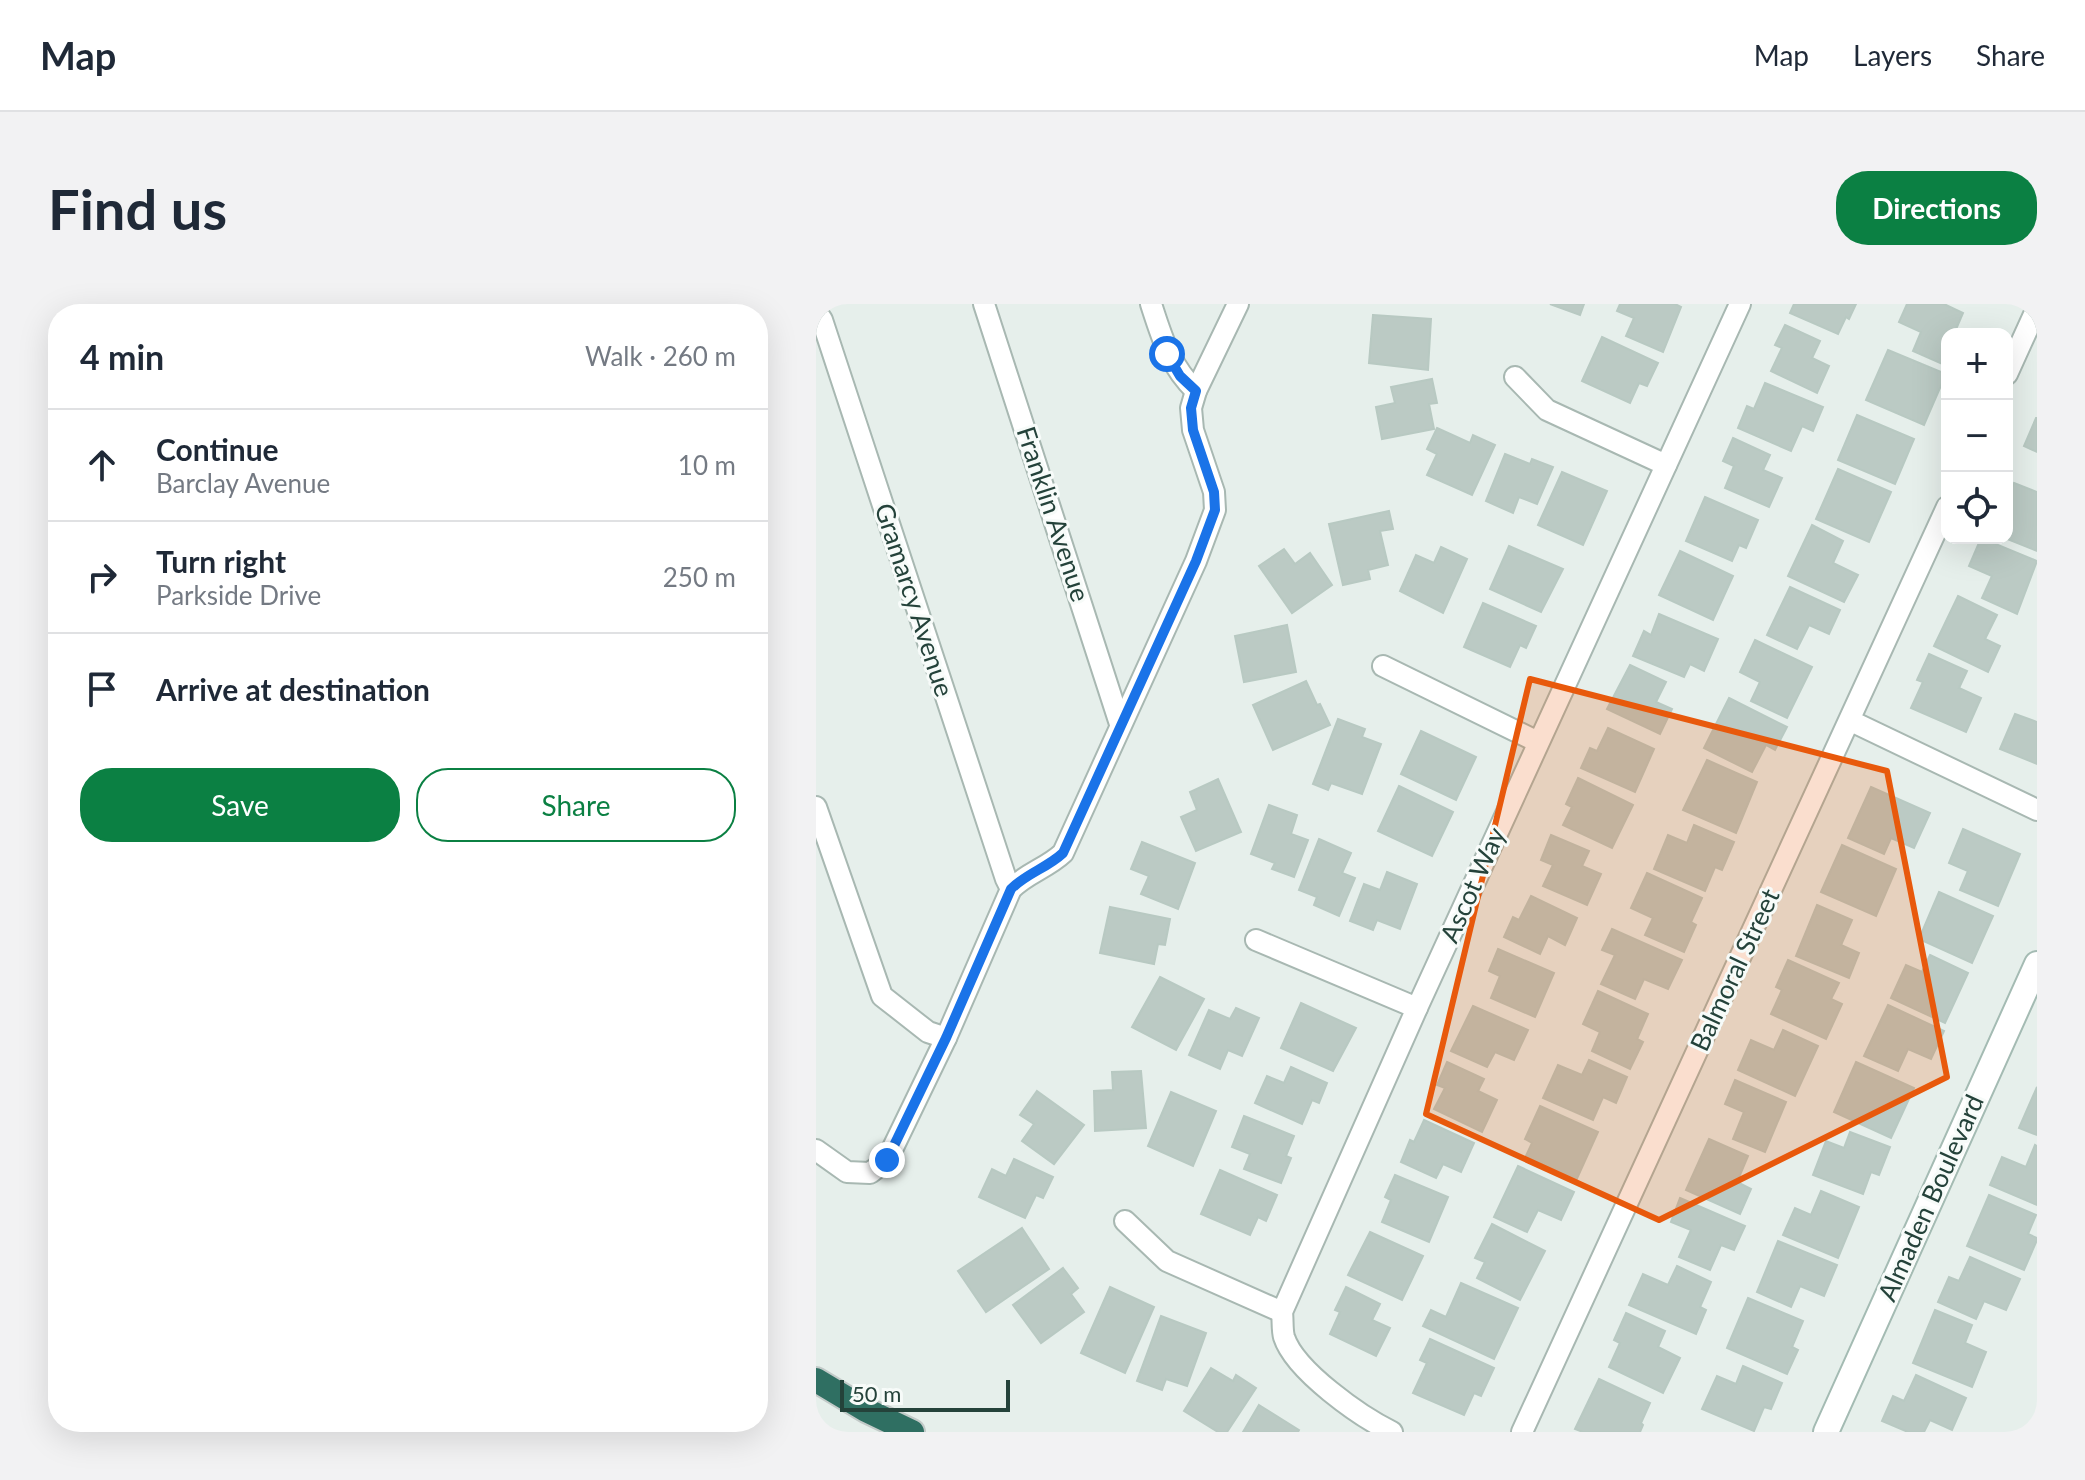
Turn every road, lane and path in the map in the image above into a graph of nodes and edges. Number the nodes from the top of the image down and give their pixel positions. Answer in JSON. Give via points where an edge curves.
{"nodes":[{"id":1,"x":984,"y":304,"type":"edge"},
{"id":2,"x":1151,"y":304,"type":"edge"},
{"id":3,"x":1238,"y":304,"type":"edge"},
{"id":4,"x":1740,"y":304,"type":"edge"},
{"id":5,"x":2037,"y":308,"type":"edge"},
{"id":6,"x":816,"y":311,"type":"edge"},
{"id":7,"x":2013,"y":361,"type":"edge"},
{"id":8,"x":1515,"y":377,"type":"dead end"},
{"id":9,"x":1196,"y":391,"type":"junction"},
{"id":10,"x":1666,"y":465,"type":"junction"},
{"id":11,"x":1941,"y":520,"type":"edge"},
{"id":12,"x":1383,"y":666,"type":"dead end"},
{"id":13,"x":1851,"y":721,"type":"junction"},
{"id":14,"x":1120,"y":724,"type":"junction"},
{"id":15,"x":1538,"y":742,"type":"junction"},
{"id":16,"x":816,"y":807,"type":"edge"},
{"id":17,"x":2037,"y":810,"type":"edge"},
{"id":18,"x":1011,"y":889,"type":"junction"},
{"id":19,"x":1256,"y":940,"type":"dead end"},
{"id":20,"x":2037,"y":964,"type":"edge"},
{"id":21,"x":1417,"y":1008,"type":"junction"},
{"id":22,"x":946,"y":1038,"type":"junction"},
{"id":23,"x":816,"y":1150,"type":"edge"},
{"id":24,"x":1125,"y":1221,"type":"dead end"},
{"id":25,"x":1282,"y":1312,"type":"junction"},
{"id":26,"x":816,"y":1380,"type":"edge"},
{"id":27,"x":912,"y":1432,"type":"edge"},
{"id":28,"x":1392,"y":1432,"type":"edge"},
{"id":29,"x":1522,"y":1432,"type":"edge"},
{"id":30,"x":1826,"y":1432,"type":"edge"}],
"edges":[{"from":1,"to":14,"type":"street","name":"Franklin Avenue"},
{"from":2,"to":9,"type":"street","via":[[1167,354]]},
{"from":3,"to":9,"type":"street"},
{"from":4,"to":10,"type":"street","name":"Ascot Way"},
{"from":5,"to":7,"type":"street"},
{"from":6,"to":18,"type":"street","name":"Gramarcy Avenue"},
{"from":8,"to":10,"type":"street","via":[[1547,410]]},
{"from":9,"to":14,"type":"street","via":[[1193,430],[1215,510]]},
{"from":10,"to":15,"type":"street","name":"Ascot Way"},
{"from":11,"to":13,"type":"street","name":"Balmoral Street"},
{"from":12,"to":15,"type":"street"},
{"from":13,"to":17,"type":"street"},
{"from":13,"to":29,"type":"street","name":"Balmoral Street"},
{"from":14,"to":18,"type":"street","via":[[1063,853]]},
{"from":15,"to":21,"type":"street","name":"Ascot Way"},
{"from":16,"to":22,"type":"street","via":[[882,996],[928,1032]]},
{"from":18,"to":22,"type":"street"},
{"from":19,"to":21,"type":"street"},
{"from":20,"to":30,"type":"street","name":"Almaden Boulevard"},
{"from":21,"to":25,"type":"street","name":"Ascot Way"},
{"from":22,"to":23,"type":"street","via":[[887,1160],[870,1173],[847,1172]]},
{"from":24,"to":25,"type":"street","via":[[1167,1261]]},
{"from":25,"to":28,"type":"street","via":[[1284,1338],[1300,1361],[1337,1398]]},
{"from":26,"to":27,"type":"highway"}]}
